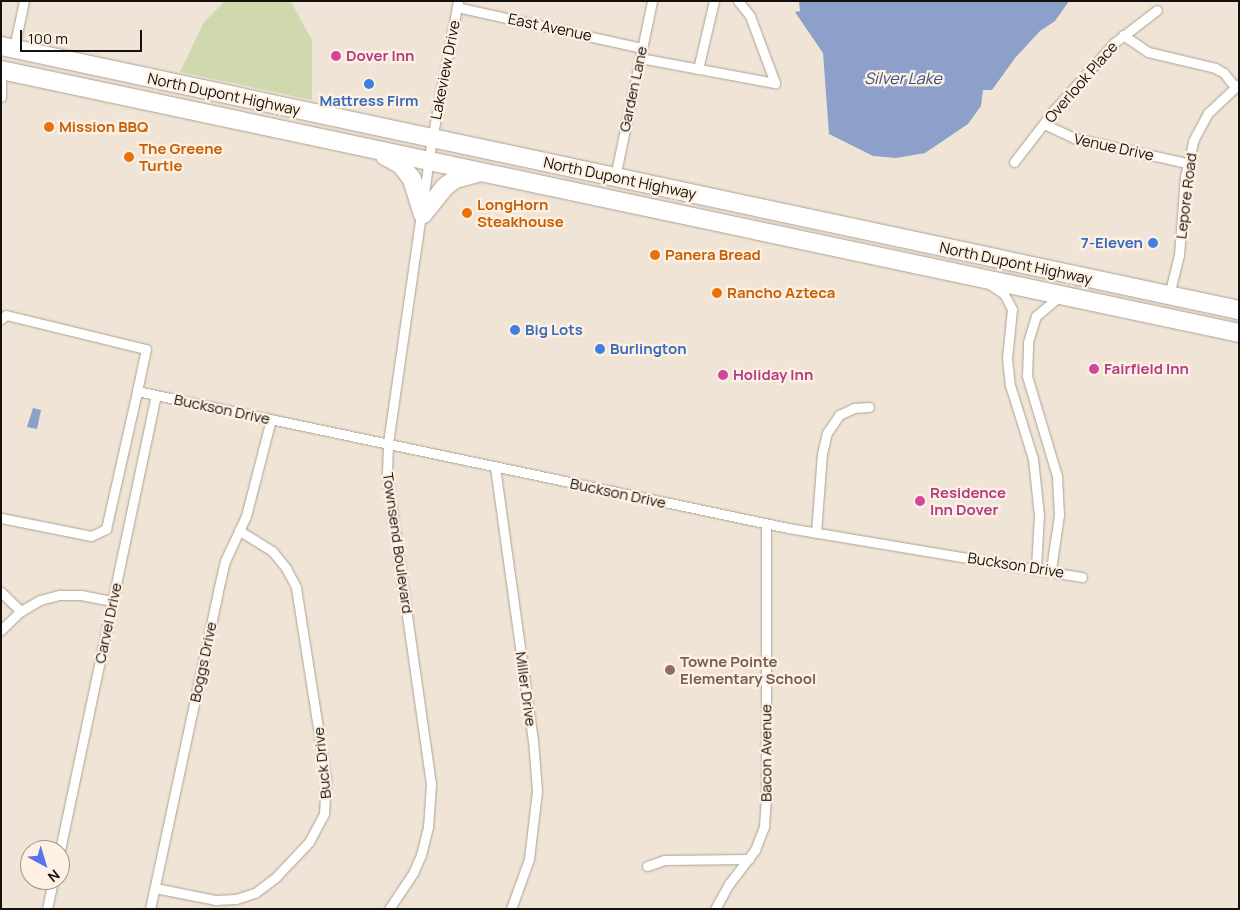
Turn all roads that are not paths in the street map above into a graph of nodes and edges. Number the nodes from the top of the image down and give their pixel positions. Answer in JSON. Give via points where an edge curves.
{"nodes":[{"id":1,"x":24,"y":1,"type":"edge"},
{"id":2,"x":652,"y":1,"type":"edge"},
{"id":3,"x":714,"y":1,"type":"edge"},
{"id":4,"x":738,"y":1,"type":"edge"},
{"id":5,"x":458,"y":4,"type":"edge"},
{"id":6,"x":1157,"y":10,"type":"dead end"},
{"id":7,"x":1123,"y":35,"type":"junction"},
{"id":8,"x":642,"y":48,"type":"junction"},
{"id":9,"x":5,"y":49,"type":"edge"},
{"id":10,"x":40,"y":54,"type":"junction"},
{"id":11,"x":640,"y":58,"type":"junction"},
{"id":12,"x":698,"y":68,"type":"junction"},
{"id":13,"x":1,"y":69,"type":"edge"},
{"id":14,"x":1,"y":79,"type":"edge"},
{"id":15,"x":1237,"y":86,"type":"edge"},
{"id":16,"x":1,"y":97,"type":"edge"},
{"id":17,"x":1044,"y":124,"type":"junction"},
{"id":18,"x":432,"y":139,"type":"junction"},
{"id":19,"x":376,"y":150,"type":"junction"},
{"id":20,"x":429,"y":161,"type":"junction"},
{"id":21,"x":1014,"y":162,"type":"dead end"},
{"id":22,"x":1187,"y":162,"type":"junction"},
{"id":23,"x":481,"y":172,"type":"junction"},
{"id":24,"x":615,"y":177,"type":"junction"},
{"id":25,"x":423,"y":214,"type":"junction"},
{"id":26,"x":985,"y":257,"type":"junction"},
{"id":27,"x":923,"y":265,"type":"junction"},
{"id":28,"x":978,"y":276,"type":"junction"},
{"id":29,"x":1169,"y":294,"type":"junction"},
{"id":30,"x":1061,"y":295,"type":"junction"},
{"id":31,"x":1121,"y":307,"type":"junction"},
{"id":32,"x":1239,"y":310,"type":"edge"},
{"id":33,"x":1,"y":319,"type":"edge"},
{"id":34,"x":1239,"y":333,"type":"edge"},
{"id":35,"x":136,"y":391,"type":"junction"},
{"id":36,"x":156,"y":395,"type":"junction"},
{"id":37,"x":869,"y":407,"type":"dead end"},
{"id":38,"x":271,"y":419,"type":"junction"},
{"id":39,"x":388,"y":443,"type":"junction"},
{"id":40,"x":1048,"y":444,"type":"junction"},
{"id":41,"x":1030,"y":450,"type":"junction"},
{"id":42,"x":495,"y":467,"type":"junction"},
{"id":43,"x":115,"y":493,"type":"junction"},
{"id":44,"x":132,"y":500,"type":"junction"},
{"id":45,"x":1,"y":518,"type":"edge"},
{"id":46,"x":766,"y":524,"type":"junction"},
{"id":47,"x":239,"y":530,"type":"junction"},
{"id":48,"x":816,"y":533,"type":"junction"},
{"id":49,"x":1036,"y":567,"type":"junction"},
{"id":50,"x":1050,"y":569,"type":"junction"},
{"id":51,"x":1082,"y":576,"type":"dead end"},
{"id":52,"x":1,"y":592,"type":"edge"},
{"id":53,"x":113,"y":601,"type":"junction"},
{"id":54,"x":21,"y":611,"type":"junction"},
{"id":55,"x":1,"y":630,"type":"edge"},
{"id":56,"x":62,"y":840,"type":"edge"},
{"id":57,"x":749,"y":859,"type":"junction"},
{"id":58,"x":647,"y":866,"type":"dead end"},
{"id":59,"x":155,"y":888,"type":"junction"},
{"id":60,"x":51,"y":890,"type":"edge"},
{"id":61,"x":47,"y":909,"type":"edge"},
{"id":62,"x":150,"y":909,"type":"edge"},
{"id":63,"x":389,"y":909,"type":"edge"},
{"id":64,"x":511,"y":909,"type":"edge"},
{"id":65,"x":715,"y":909,"type":"edge"}],
"edges":[{"from":1,"to":9,"type":"street"},
{"from":2,"to":8,"type":"street","name":"Garden Lane"},
{"from":3,"to":12,"type":"street"},
{"from":4,"to":12,"type":"street","via":[[750,16],[775,84]]},
{"from":5,"to":8,"type":"street","name":"East Avenue"},
{"from":5,"to":18,"type":"street","name":"Lakeview Drive"},
{"from":6,"to":7,"type":"street","name":"Overlook Place"},
{"from":7,"to":15,"type":"street","via":[[1148,52],[1220,70]]},
{"from":7,"to":17,"type":"street","name":"Overlook Place"},
{"from":8,"to":11,"type":"street","name":"Garden Lane"},
{"from":9,"to":10,"type":"highway","name":"North Dupont Highway"},
{"from":10,"to":13,"type":"highway","via":[[14,59]]},
{"from":10,"to":18,"type":"highway","name":"North Dupont Highway"},
{"from":11,"to":12,"type":"street"},
{"from":11,"to":24,"type":"street","name":"Garden Lane"},
{"from":13,"to":19,"type":"highway","name":"North Dupont Highway"},
{"from":14,"to":16,"type":"street"},
{"from":15,"to":22,"type":"street","name":"Lepore Road","via":[[1202,122]]},
{"from":17,"to":21,"type":"street","name":"Overlook Place"},
{"from":17,"to":22,"type":"street","name":"Venue Drive","via":[[1074,138]]},
{"from":18,"to":20,"type":"street","name":"Townsend Boulevard"},
{"from":18,"to":24,"type":"highway","name":"North Dupont Highway"},
{"from":19,"to":20,"type":"highway","name":"North Dupont Highway"},
{"from":19,"to":25,"type":"highway","via":[[401,165],[412,179]]},
{"from":20,"to":23,"type":"highway","name":"North Dupont Highway"},
{"from":20,"to":25,"type":"street","name":"Townsend Boulevard"},
{"from":22,"to":29,"type":"street","name":"Lepore Road","via":[[1179,255]]},
{"from":23,"to":25,"type":"highway","via":[[455,179]]},
{"from":23,"to":27,"type":"highway","name":"North Dupont Highway"},
{"from":24,"to":26,"type":"highway","name":"North Dupont Highway"},
{"from":25,"to":39,"type":"street","name":"Townsend Boulevard"},
{"from":26,"to":27,"type":"highway","via":[[970,261],[936,253]]},
{"from":26,"to":29,"type":"highway","name":"North Dupont Highway"},
{"from":27,"to":28,"type":"highway","name":"North Dupont Highway"},
{"from":28,"to":30,"type":"highway","name":"North Dupont Highway"},
{"from":28,"to":41,"type":"street","via":[[1004,294],[1012,309],[1007,358],[1010,381]]},
{"from":29,"to":31,"type":"highway","via":[[1158,304]]},
{"from":29,"to":32,"type":"highway","name":"North Dupont Highway"},
{"from":30,"to":31,"type":"highway","name":"North Dupont Highway"},
{"from":30,"to":40,"type":"street","via":[[1036,316],[1028,342],[1027,376]]},
{"from":31,"to":34,"type":"highway","name":"North Dupont Highway"},
{"from":33,"to":35,"type":"street","via":[[6,315],[146,349]]},
{"from":35,"to":36,"type":"street","name":"Buckson Drive"},
{"from":35,"to":43,"type":"street"},
{"from":36,"to":38,"type":"street","name":"Buckson Drive"},
{"from":36,"to":44,"type":"street","name":"Carvel Drive"},
{"from":37,"to":48,"type":"street","via":[[854,408],[840,415],[827,433],[822,454]]},
{"from":38,"to":39,"type":"street","name":"Buckson Drive"},
{"from":38,"to":47,"type":"street","name":"Boggs Drive","via":[[246,516]]},
{"from":39,"to":42,"type":"street","name":"Buckson Drive"},
{"from":39,"to":63,"type":"street","name":"Townsend Boulevard","via":[[387,473],[431,784],[428,827],[421,855]]},
{"from":40,"to":41,"type":"street"},
{"from":40,"to":50,"type":"street","via":[[1057,476],[1060,515]]},
{"from":41,"to":49,"type":"street","via":[[1040,515]]},
{"from":42,"to":46,"type":"street","name":"Buckson Drive"},
{"from":42,"to":64,"type":"street","name":"Miller Drive","via":[[537,791],[529,859]]},
{"from":43,"to":44,"type":"street"},
{"from":43,"to":45,"type":"street","via":[[106,529],[91,536]]},
{"from":44,"to":53,"type":"street","name":"Carvel Drive"},
{"from":46,"to":48,"type":"street","name":"Buckson Drive"},
{"from":46,"to":57,"type":"street","name":"Bacon Avenue","via":[[766,798],[762,833]]},
{"from":47,"to":59,"type":"street","name":"Boggs Drive","via":[[225,561]]},
{"from":47,"to":59,"type":"street","name":"Buck Drive","via":[[272,551],[296,587],[326,778],[324,814],[308,842],[275,878],[255,893],[236,899],[215,900]]},
{"from":48,"to":49,"type":"street","name":"Buckson Drive"},
{"from":49,"to":50,"type":"street","name":"Buckson Drive"},
{"from":50,"to":51,"type":"street","name":"Buckson Drive"},
{"from":52,"to":54,"type":"street"},
{"from":53,"to":54,"type":"street","via":[[59,595],[40,600]]},
{"from":53,"to":56,"type":"street","name":"Carvel Drive"},
{"from":54,"to":55,"type":"street"},
{"from":57,"to":58,"type":"street","via":[[664,860]]},
{"from":57,"to":65,"type":"street","name":"Bacon Avenue"},
{"from":59,"to":62,"type":"street","name":"Boggs Drive"},
{"from":60,"to":61,"type":"street"}]}
